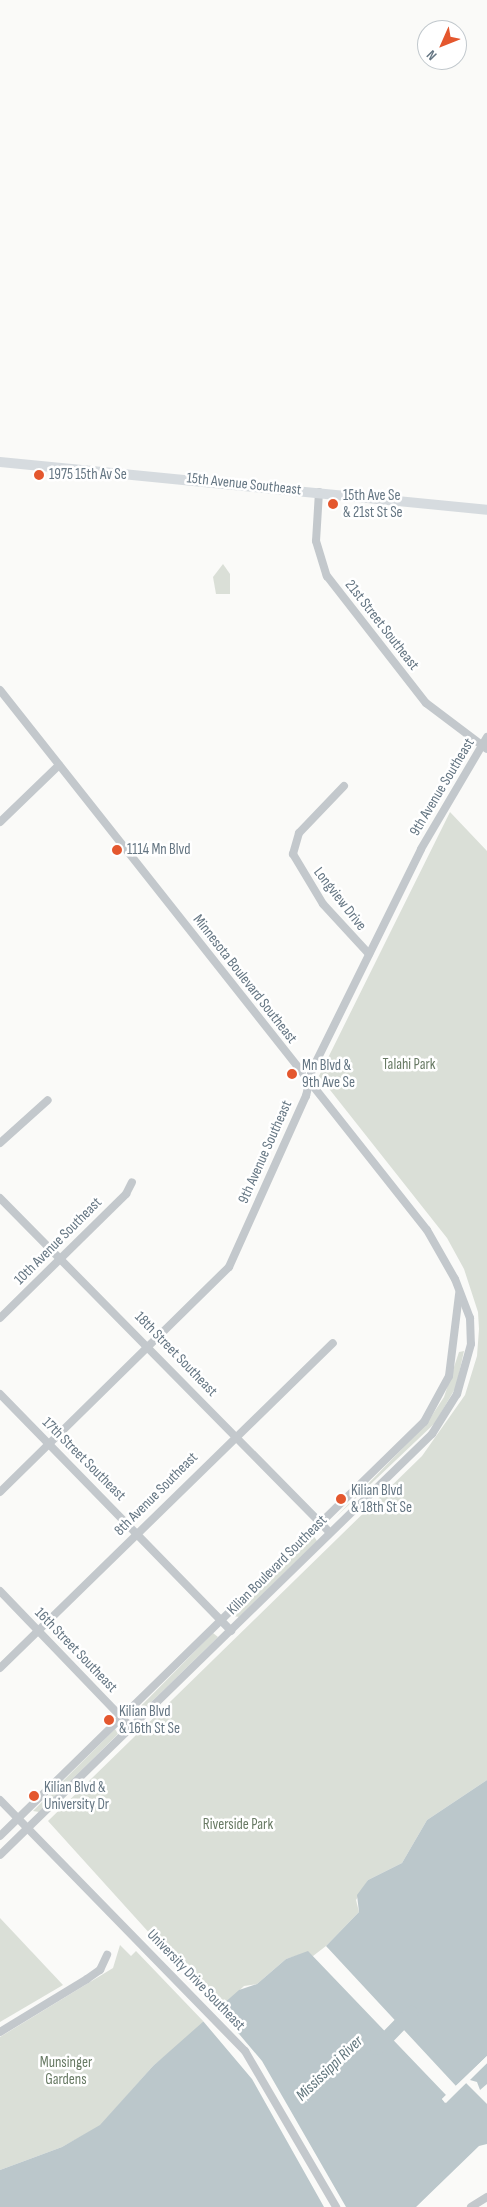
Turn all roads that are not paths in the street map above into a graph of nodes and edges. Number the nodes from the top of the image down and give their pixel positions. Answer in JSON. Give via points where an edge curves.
{"nodes":[{"id":1,"x":0,"y":462,"type":"edge"},
{"id":2,"x":319,"y":492,"type":"junction"},
{"id":3,"x":487,"y":510,"type":"edge"},
{"id":4,"x":0,"y":690,"type":"edge"},
{"id":5,"x":487,"y":737,"type":"edge"},
{"id":6,"x":484,"y":747,"type":"edge"},
{"id":7,"x":60,"y":765,"type":"junction"},
{"id":8,"x":344,"y":786,"type":"dead end"},
{"id":9,"x":0,"y":822,"type":"edge"},
{"id":10,"x":369,"y":954,"type":"junction"},
{"id":11,"x":310,"y":1083,"type":"junction"},
{"id":12,"x":48,"y":1100,"type":"dead end"},
{"id":13,"x":0,"y":1143,"type":"edge"},
{"id":14,"x":132,"y":1182,"type":"dead end"},
{"id":15,"x":0,"y":1198,"type":"edge"},
{"id":16,"x":62,"y":1256,"type":"junction"},
{"id":17,"x":460,"y":1290,"type":"junction"},
{"id":18,"x":0,"y":1318,"type":"edge"},
{"id":19,"x":333,"y":1343,"type":"dead end"},
{"id":20,"x":149,"y":1345,"type":"junction"},
{"id":21,"x":0,"y":1394,"type":"edge"},
{"id":22,"x":236,"y":1434,"type":"junction"},
{"id":23,"x":49,"y":1444,"type":"junction"},
{"id":24,"x":0,"y":1492,"type":"edge"},
{"id":25,"x":320,"y":1522,"type":"junction"},
{"id":26,"x":329,"y":1532,"type":"junction"},
{"id":27,"x":136,"y":1533,"type":"junction"},
{"id":28,"x":0,"y":1592,"type":"edge"},
{"id":29,"x":222,"y":1621,"type":"junction"},
{"id":30,"x":38,"y":1631,"type":"junction"},
{"id":31,"x":231,"y":1631,"type":"junction"},
{"id":32,"x":0,"y":1668,"type":"edge"},
{"id":33,"x":122,"y":1717,"type":"junction"},
{"id":34,"x":132,"y":1728,"type":"junction"},
{"id":35,"x":0,"y":1800,"type":"edge"},
{"id":36,"x":18,"y":1819,"type":"junction"},
{"id":37,"x":28,"y":1828,"type":"junction"},
{"id":38,"x":0,"y":1836,"type":"edge"},
{"id":39,"x":0,"y":1855,"type":"edge"},
{"id":40,"x":106,"y":1955,"type":"dead end"},
{"id":41,"x":0,"y":2032,"type":"edge"},
{"id":42,"x":487,"y":2197,"type":"edge"},
{"id":43,"x":336,"y":2207,"type":"edge"},
{"id":44,"x":471,"y":2207,"type":"edge"}],
"edges":[{"from":1,"to":2,"type":"main road","name":"15th Avenue Southeast"},
{"from":2,"to":3,"type":"main road","name":"15th Avenue Southeast"},
{"from":2,"to":6,"type":"street","name":"21st Street Southeast","via":[[316,541],[327,576],[426,703]]},
{"from":4,"to":7,"type":"street","name":"Minnesota Boulevard Southeast"},
{"from":5,"to":6,"type":"street","name":"9th Avenue Southeast"},
{"from":6,"to":10,"type":"street","name":"9th Avenue Southeast","via":[[441,811]]},
{"from":7,"to":9,"type":"street"},
{"from":7,"to":11,"type":"street","name":"Minnesota Boulevard Southeast"},
{"from":8,"to":10,"type":"street","name":"Longview Drive","via":[[299,833],[293,854],[318,897]]},
{"from":10,"to":11,"type":"street","name":"9th Avenue Southeast"},
{"from":11,"to":17,"type":"street","name":"Minnesota Boulevard Southeast","via":[[432,1236]]},
{"from":11,"to":20,"type":"street","name":"9th Avenue Southeast","via":[[233,1260]]},
{"from":12,"to":13,"type":"street"},
{"from":14,"to":16,"type":"street","name":"10th Avenue Southeast","via":[[126,1194]]},
{"from":15,"to":16,"type":"street","name":"18th Street Southeast"},
{"from":16,"to":18,"type":"street","name":"10th Avenue Southeast"},
{"from":16,"to":20,"type":"street","name":"18th Street Southeast"},
{"from":17,"to":25,"type":"street","name":"Kilian Boulevard Southeast","via":[[454,1357],[434,1409],[414,1434]]},
{"from":17,"to":26,"type":"street","name":"Kilian Boulevard Southeast","via":[[470,1318],[471,1344],[450,1408],[419,1447]]},
{"from":19,"to":22,"type":"street","name":"8th Avenue Southeast"},
{"from":20,"to":22,"type":"street","name":"18th Street Southeast"},
{"from":20,"to":23,"type":"street","name":"9th Avenue Southeast"},
{"from":21,"to":23,"type":"street","name":"17th Street Southeast"},
{"from":22,"to":25,"type":"street","name":"18th Street Southeast"},
{"from":22,"to":27,"type":"street","name":"8th Avenue Southeast"},
{"from":23,"to":24,"type":"street","name":"9th Avenue Southeast"},
{"from":23,"to":27,"type":"street","name":"17th Street Southeast"},
{"from":25,"to":26,"type":"street","name":"18th Street Southeast"},
{"from":25,"to":29,"type":"street","name":"Kilian Boulevard Southeast"},
{"from":26,"to":31,"type":"street","name":"Kilian Boulevard Southeast"},
{"from":27,"to":29,"type":"street","name":"17th Street Southeast"},
{"from":27,"to":30,"type":"street","name":"8th Avenue Southeast"},
{"from":28,"to":30,"type":"street","name":"16th Street Southeast"},
{"from":29,"to":31,"type":"street","name":"17th Street Southeast"},
{"from":29,"to":33,"type":"street","name":"Kilian Boulevard Southeast"},
{"from":30,"to":32,"type":"street","name":"8th Avenue Southeast"},
{"from":30,"to":33,"type":"street","name":"16th Street Southeast"},
{"from":31,"to":34,"type":"street","name":"Kilian Boulevard Southeast"},
{"from":33,"to":34,"type":"street","name":"16th Street Southeast"},
{"from":33,"to":36,"type":"street","name":"Kilian Boulevard Southeast"},
{"from":34,"to":37,"type":"street","name":"Kilian Boulevard Southeast"},
{"from":35,"to":36,"type":"street","name":"University Drive Southeast"},
{"from":36,"to":37,"type":"street","name":"University Drive Southeast"},
{"from":36,"to":38,"type":"street","name":"Kilian Boulevard Southeast"},
{"from":37,"to":39,"type":"street","name":"Kilian Boulevard Southeast"},
{"from":37,"to":43,"type":"street","name":"University Drive Southeast","via":[[244,2051]]},
{"from":40,"to":41,"type":"street","via":[[100,1970],[88,1979]]},
{"from":42,"to":44,"type":"street"}]}
